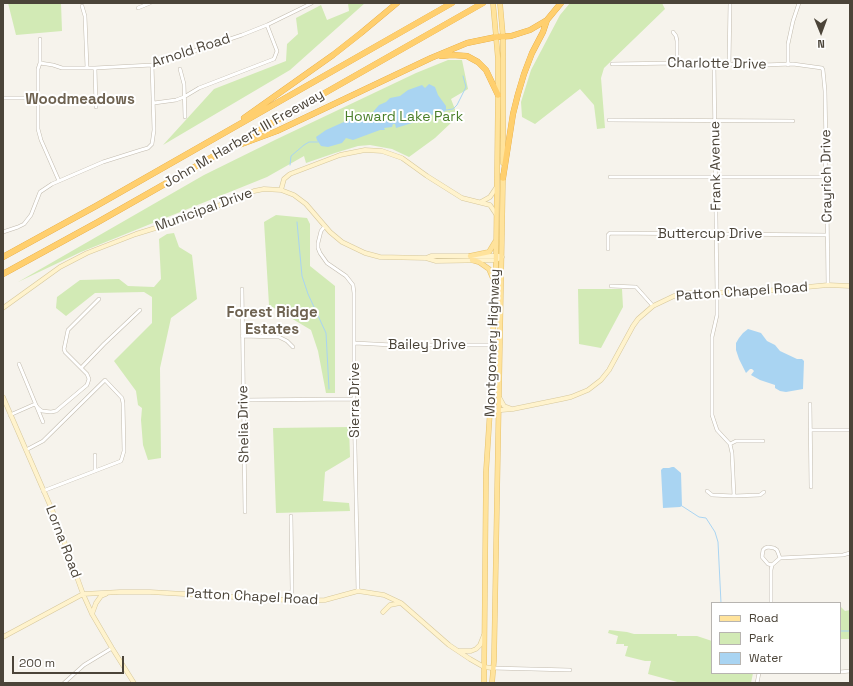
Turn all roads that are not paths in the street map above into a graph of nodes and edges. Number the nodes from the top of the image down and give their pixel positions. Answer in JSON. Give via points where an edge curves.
{"nodes":[{"id":1,"x":150,"y":3,"type":"edge"},
{"id":2,"x":397,"y":3,"type":"edge"},
{"id":3,"x":452,"y":3,"type":"edge"},
{"id":4,"x":483,"y":3,"type":"edge"},
{"id":5,"x":493,"y":3,"type":"edge"},
{"id":6,"x":500,"y":3,"type":"edge"},
{"id":7,"x":562,"y":3,"type":"edge"},
{"id":8,"x":730,"y":3,"type":"edge"},
{"id":9,"x":799,"y":3,"type":"edge"},
{"id":10,"x":310,"y":4,"type":"edge"},
{"id":11,"x":82,"y":6,"type":"dead end"},
{"id":12,"x":138,"y":8,"type":"dead end"},
{"id":13,"x":547,"y":20,"type":"junction"},
{"id":14,"x":267,"y":25,"type":"junction"},
{"id":15,"x":673,"y":32,"type":"dead end"},
{"id":16,"x":503,"y":36,"type":"junction"},
{"id":17,"x":496,"y":37,"type":"junction"},
{"id":18,"x":40,"y":39,"type":"dead end"},
{"id":19,"x":431,"y":58,"type":"junction"},
{"id":20,"x":40,"y":63,"type":"junction"},
{"id":21,"x":676,"y":63,"type":"junction"},
{"id":22,"x":612,"y":64,"type":"dead end"},
{"id":23,"x":714,"y":64,"type":"junction"},
{"id":24,"x":729,"y":64,"type":"junction"},
{"id":25,"x":152,"y":65,"type":"junction"},
{"id":26,"x":788,"y":65,"type":"junction"},
{"id":27,"x":87,"y":68,"type":"junction"},
{"id":28,"x":95,"y":68,"type":"junction"},
{"id":29,"x":822,"y":68,"type":"joint"},
{"id":30,"x":180,"y":69,"type":"dead end"},
{"id":31,"x":498,"y":95,"type":"junction"},
{"id":32,"x":184,"y":97,"type":"junction"},
{"id":33,"x":3,"y":98,"type":"edge"},
{"id":34,"x":38,"y":98,"type":"junction"},
{"id":35,"x":154,"y":103,"type":"junction"},
{"id":36,"x":96,"y":108,"type":"dead end"},
{"id":37,"x":185,"y":117,"type":"dead end"},
{"id":38,"x":609,"y":120,"type":"dead end"},
{"id":39,"x":715,"y":121,"type":"junction"},
{"id":40,"x":794,"y":121,"type":"dead end"},
{"id":41,"x":216,"y":137,"type":"junction"},
{"id":42,"x":224,"y":151,"type":"junction"},
{"id":43,"x":716,"y":176,"type":"junction"},
{"id":44,"x":610,"y":177,"type":"dead end"},
{"id":45,"x":825,"y":177,"type":"junction"},
{"id":46,"x":503,"y":178,"type":"junction"},
{"id":47,"x":59,"y":181,"type":"junction"},
{"id":48,"x":496,"y":188,"type":"junction"},
{"id":49,"x":281,"y":190,"type":"junction"},
{"id":50,"x":481,"y":202,"type":"junction"},
{"id":51,"x":496,"y":214,"type":"junction"},
{"id":52,"x":325,"y":226,"type":"junction"},
{"id":53,"x":3,"y":232,"type":"edge"},
{"id":54,"x":716,"y":234,"type":"junction"},
{"id":55,"x":828,"y":235,"type":"junction"},
{"id":56,"x":496,"y":239,"type":"junction"},
{"id":57,"x":608,"y":249,"type":"dead end"},
{"id":58,"x":3,"y":257,"type":"edge"},
{"id":59,"x":502,"y":257,"type":"junction"},
{"id":60,"x":471,"y":258,"type":"junction"},
{"id":61,"x":496,"y":258,"type":"junction"},
{"id":62,"x":3,"y":274,"type":"edge"},
{"id":63,"x":495,"y":284,"type":"junction"},
{"id":64,"x":828,"y":285,"type":"junction"},
{"id":65,"x":611,"y":286,"type":"dead end"},
{"id":66,"x":850,"y":286,"type":"edge"},
{"id":67,"x":242,"y":290,"type":"dead end"},
{"id":68,"x":717,"y":293,"type":"junction"},
{"id":69,"x":99,"y":299,"type":"dead end"},
{"id":70,"x":653,"y":306,"type":"junction"},
{"id":71,"x":3,"y":308,"type":"edge"},
{"id":72,"x":140,"y":310,"type":"dead end"},
{"id":73,"x":242,"y":336,"type":"junction"},
{"id":74,"x":499,"y":342,"type":"junction"},
{"id":75,"x":355,"y":343,"type":"junction"},
{"id":76,"x":492,"y":345,"type":"junction"},
{"id":77,"x":293,"y":347,"type":"dead end"},
{"id":78,"x":19,"y":364,"type":"dead end"},
{"id":79,"x":81,"y":368,"type":"junction"},
{"id":80,"x":498,"y":396,"type":"junction"},
{"id":81,"x":3,"y":397,"type":"edge"},
{"id":82,"x":354,"y":399,"type":"junction"},
{"id":83,"x":243,"y":400,"type":"junction"},
{"id":84,"x":35,"y":404,"type":"junction"},
{"id":85,"x":810,"y":404,"type":"dead end"},
{"id":86,"x":513,"y":409,"type":"junction"},
{"id":87,"x":490,"y":411,"type":"junction"},
{"id":88,"x":498,"y":411,"type":"junction"},
{"id":89,"x":10,"y":415,"type":"junction"},
{"id":90,"x":43,"y":422,"type":"dead end"},
{"id":91,"x":811,"y":430,"type":"junction"},
{"id":92,"x":850,"y":430,"type":"edge"},
{"id":93,"x":763,"y":441,"type":"dead end"},
{"id":94,"x":730,"y":444,"type":"junction"},
{"id":95,"x":26,"y":450,"type":"junction"},
{"id":96,"x":95,"y":455,"type":"dead end"},
{"id":97,"x":95,"y":471,"type":"junction"},
{"id":98,"x":811,"y":487,"type":"dead end"},
{"id":99,"x":43,"y":491,"type":"junction"},
{"id":100,"x":707,"y":491,"type":"dead end"},
{"id":101,"x":764,"y":492,"type":"dead end"},
{"id":102,"x":734,"y":496,"type":"junction"},
{"id":103,"x":245,"y":512,"type":"dead end"},
{"id":104,"x":290,"y":516,"type":"dead end"},
{"id":105,"x":850,"y":553,"type":"edge"},
{"id":106,"x":780,"y":558,"type":"junction"},
{"id":107,"x":772,"y":565,"type":"junction"},
{"id":108,"x":358,"y":591,"type":"junction"},
{"id":109,"x":108,"y":592,"type":"junction"},
{"id":110,"x":83,"y":594,"type":"junction"},
{"id":111,"x":291,"y":600,"type":"junction"},
{"id":112,"x":771,"y":602,"type":"edge"},
{"id":113,"x":401,"y":603,"type":"junction"},
{"id":114,"x":383,"y":612,"type":"dead end"},
{"id":115,"x":92,"y":614,"type":"junction"},
{"id":116,"x":484,"y":635,"type":"junction"},
{"id":117,"x":3,"y":637,"type":"edge"},
{"id":118,"x":112,"y":648,"type":"junction"},
{"id":119,"x":457,"y":650,"type":"junction"},
{"id":120,"x":484,"y":667,"type":"junction"},
{"id":121,"x":492,"y":668,"type":"junction"},
{"id":122,"x":570,"y":670,"type":"dead end"},
{"id":123,"x":64,"y":683,"type":"edge"},
{"id":124,"x":134,"y":683,"type":"edge"},
{"id":125,"x":484,"y":683,"type":"edge"},
{"id":126,"x":492,"y":683,"type":"edge"}],
"edges":[{"from":1,"to":12,"type":"street"},
{"from":2,"to":41,"type":"highway","via":[[333,54]]},
{"from":3,"to":41,"type":"highway","name":"John M. Harbert III Freeway"},
{"from":4,"to":42,"type":"highway","name":"John M. Harbert III Freeway"},
{"from":5,"to":17,"type":"main road","name":"Montgomery Highway"},
{"from":6,"to":16,"type":"main road","name":"Montgomery Highway"},
{"from":7,"to":13,"type":"highway"},
{"from":8,"to":24,"type":"street"},
{"from":9,"to":26,"type":"street","via":[[788,44]]},
{"from":10,"to":14,"type":"street","name":"Arnold Road"},
{"from":11,"to":27,"type":"street","via":[[85,16]]},
{"from":13,"to":16,"type":"highway","via":[[521,33]]},
{"from":13,"to":46,"type":"highway","via":[[532,52],[518,94]]},
{"from":14,"to":25,"type":"street","name":"Arnold Road"},
{"from":14,"to":32,"type":"street","via":[[277,51],[274,59],[199,88]]},
{"from":15,"to":21,"type":"street","via":[[677,42]]},
{"from":16,"to":17,"type":"highway"},
{"from":16,"to":46,"type":"main road","name":"Montgomery Highway"},
{"from":17,"to":19,"type":"highway","via":[[467,43]]},
{"from":17,"to":31,"type":"main road","name":"Montgomery Highway"},
{"from":18,"to":20,"type":"street"},
{"from":19,"to":31,"type":"highway","via":[[452,54],[467,56],[478,62],[486,70]]},
{"from":19,"to":42,"type":"highway","via":[[278,131]]},
{"from":20,"to":27,"type":"street","name":"Arnold Road","via":[[62,68]]},
{"from":20,"to":34,"type":"street"},
{"from":21,"to":22,"type":"street","name":"Charlotte Drive"},
{"from":21,"to":23,"type":"street","name":"Charlotte Drive"},
{"from":23,"to":24,"type":"street","name":"Charlotte Drive"},
{"from":23,"to":39,"type":"street","name":"Frank Avenue"},
{"from":24,"to":26,"type":"street","name":"Charlotte Drive"},
{"from":25,"to":28,"type":"street","name":"Arnold Road"},
{"from":25,"to":35,"type":"street"},
{"from":26,"to":29,"type":"street","name":"Charlotte Drive"},
{"from":27,"to":28,"type":"street","name":"Arnold Road"},
{"from":28,"to":36,"type":"street"},
{"from":29,"to":45,"type":"street","name":"Crayrich Drive","via":[[825,91]]},
{"from":30,"to":32,"type":"street"},
{"from":31,"to":48,"type":"main road","name":"Montgomery Highway"},
{"from":32,"to":35,"type":"street"},
{"from":32,"to":37,"type":"street"},
{"from":33,"to":34,"type":"street"},
{"from":34,"to":47,"type":"street","via":[[40,134]]},
{"from":35,"to":47,"type":"street","via":[[154,137],[148,148],[103,162]]},
{"from":38,"to":39,"type":"street"},
{"from":39,"to":40,"type":"street"},
{"from":39,"to":43,"type":"street","name":"Frank Avenue"},
{"from":41,"to":58,"type":"highway","name":"John M. Harbert III Freeway"},
{"from":42,"to":62,"type":"highway","name":"John M. Harbert III Freeway"},
{"from":43,"to":44,"type":"street"},
{"from":43,"to":45,"type":"street"},
{"from":43,"to":54,"type":"street","name":"Frank Avenue"},
{"from":45,"to":55,"type":"street","name":"Crayrich Drive"},
{"from":46,"to":59,"type":"main road","name":"Montgomery Highway"},
{"from":47,"to":53,"type":"street","via":[[40,192],[31,215],[24,224]]},
{"from":48,"to":50,"type":"street","via":[[490,197]]},
{"from":48,"to":51,"type":"main road","name":"Montgomery Highway"},
{"from":49,"to":50,"type":"street","via":[[284,179],[290,174],[340,155],[365,150],[382,151],[402,158],[462,198]]},
{"from":49,"to":52,"type":"street","name":"Municipal Drive","via":[[306,204]]},
{"from":49,"to":71,"type":"street","name":"Municipal Drive","via":[[254,191],[188,218],[87,253],[60,267]]},
{"from":50,"to":51,"type":"street","via":[[492,206]]},
{"from":51,"to":56,"type":"main road","name":"Montgomery Highway"},
{"from":52,"to":60,"type":"street","name":"Municipal Drive","via":[[342,242],[380,257],[436,260]]},
{"from":52,"to":75,"type":"street","name":"Sierra Drive","via":[[318,243],[320,253],[327,263],[346,276],[353,285]]},
{"from":54,"to":55,"type":"street","name":"Buttercup Drive"},
{"from":54,"to":57,"type":"street","name":"Buttercup Drive","via":[[610,233]]},
{"from":54,"to":68,"type":"street","name":"Frank Avenue"},
{"from":55,"to":64,"type":"street","name":"Crayrich Drive"},
{"from":56,"to":60,"type":"main road","via":[[489,252]]},
{"from":56,"to":61,"type":"main road","name":"Montgomery Highway"},
{"from":59,"to":61,"type":"street","name":"Municipal Drive"},
{"from":59,"to":74,"type":"main road","name":"Montgomery Highway"},
{"from":60,"to":61,"type":"street","name":"Municipal Drive"},
{"from":60,"to":63,"type":"main road","via":[[489,269]]},
{"from":61,"to":63,"type":"main road","name":"Montgomery Highway"},
{"from":63,"to":76,"type":"main road","name":"Montgomery Highway"},
{"from":64,"to":66,"type":"street","name":"Patton Chapel Road"},
{"from":64,"to":68,"type":"street","name":"Patton Chapel Road"},
{"from":65,"to":70,"type":"street","via":[[636,286]]},
{"from":67,"to":73,"type":"street","name":"Shelia Drive"},
{"from":68,"to":70,"type":"street","name":"Patton Chapel Road","via":[[680,294]]},
{"from":68,"to":94,"type":"street","name":"Frank Avenue","via":[[717,316],[712,337],[712,415],[717,430]]},
{"from":69,"to":79,"type":"street","via":[[67,333],[65,352]]},
{"from":70,"to":86,"type":"street","name":"Patton Chapel Road","via":[[633,326],[609,370],[588,390],[571,397]]},
{"from":72,"to":79,"type":"street"},
{"from":73,"to":77,"type":"street","via":[[279,337]]},
{"from":73,"to":83,"type":"street","name":"Shelia Drive"},
{"from":74,"to":76,"type":"street","name":"Bailey Drive"},
{"from":74,"to":80,"type":"main road","name":"Montgomery Highway"},
{"from":75,"to":76,"type":"street","name":"Bailey Drive"},
{"from":75,"to":82,"type":"street","name":"Sierra Drive"},
{"from":76,"to":87,"type":"main road","name":"Montgomery Highway"},
{"from":78,"to":84,"type":"street"},
{"from":79,"to":84,"type":"street","via":[[89,379],[87,384],[56,411],[42,411]]},
{"from":80,"to":86,"type":"street","via":[[504,406]]},
{"from":80,"to":88,"type":"main road","name":"Montgomery Highway"},
{"from":81,"to":89,"type":"street","name":"Lorna Road"},
{"from":82,"to":83,"type":"street"},
{"from":82,"to":108,"type":"street","name":"Sierra Drive"},
{"from":83,"to":103,"type":"street","name":"Shelia Drive"},
{"from":84,"to":89,"type":"street"},
{"from":84,"to":90,"type":"street"},
{"from":85,"to":91,"type":"street"},
{"from":86,"to":88,"type":"street","name":"Patton Chapel Road"},
{"from":87,"to":88,"type":"street","name":"Patton Chapel Road"},
{"from":87,"to":116,"type":"main road","name":"Montgomery Highway","via":[[486,472]]},
{"from":88,"to":121,"type":"main road","name":"Montgomery Highway"},
{"from":89,"to":95,"type":"street","name":"Lorna Road"},
{"from":91,"to":92,"type":"street"},
{"from":91,"to":98,"type":"street"},
{"from":93,"to":94,"type":"street"},
{"from":94,"to":102,"type":"street"},
{"from":95,"to":97,"type":"street","via":[[43,441],[106,380],[122,398],[123,455],[121,461]]},
{"from":95,"to":99,"type":"street","name":"Lorna Road"},
{"from":96,"to":97,"type":"street"},
{"from":97,"to":99,"type":"street"},
{"from":99,"to":110,"type":"street","name":"Lorna Road"},
{"from":100,"to":102,"type":"street","via":[[712,495]]},
{"from":101,"to":102,"type":"street","via":[[760,495]]},
{"from":104,"to":111,"type":"street"},
{"from":105,"to":106,"type":"street"},
{"from":106,"to":107,"type":"street"},
{"from":106,"to":107,"type":"street","via":[[777,550],[765,548],[762,557]]},
{"from":107,"to":112,"type":"street"},
{"from":108,"to":111,"type":"street","name":"Patton Chapel Road","via":[[325,600]]},
{"from":108,"to":113,"type":"street","name":"Patton Chapel Road","via":[[384,595]]},
{"from":109,"to":110,"type":"street","name":"Patton Chapel Road"},
{"from":109,"to":111,"type":"street","name":"Patton Chapel Road"},
{"from":109,"to":115,"type":"street","via":[[101,596]]},
{"from":110,"to":115,"type":"street","name":"Lorna Road"},
{"from":110,"to":117,"type":"street"},
{"from":113,"to":114,"type":"street","via":[[390,605]]},
{"from":113,"to":119,"type":"street","name":"Patton Chapel Road"},
{"from":115,"to":118,"type":"street","name":"Lorna Road"},
{"from":116,"to":119,"type":"street","via":[[476,649],[464,652]]},
{"from":116,"to":120,"type":"main road","name":"Montgomery Highway"},
{"from":118,"to":123,"type":"street","via":[[84,665]]},
{"from":118,"to":124,"type":"street","name":"Lorna Road"},
{"from":119,"to":120,"type":"street","name":"Patton Chapel Road"},
{"from":120,"to":121,"type":"street","name":"Patton Chapel Road"},
{"from":120,"to":125,"type":"main road","name":"Montgomery Highway"},
{"from":121,"to":122,"type":"street"},
{"from":121,"to":126,"type":"main road","name":"Montgomery Highway"}]}
